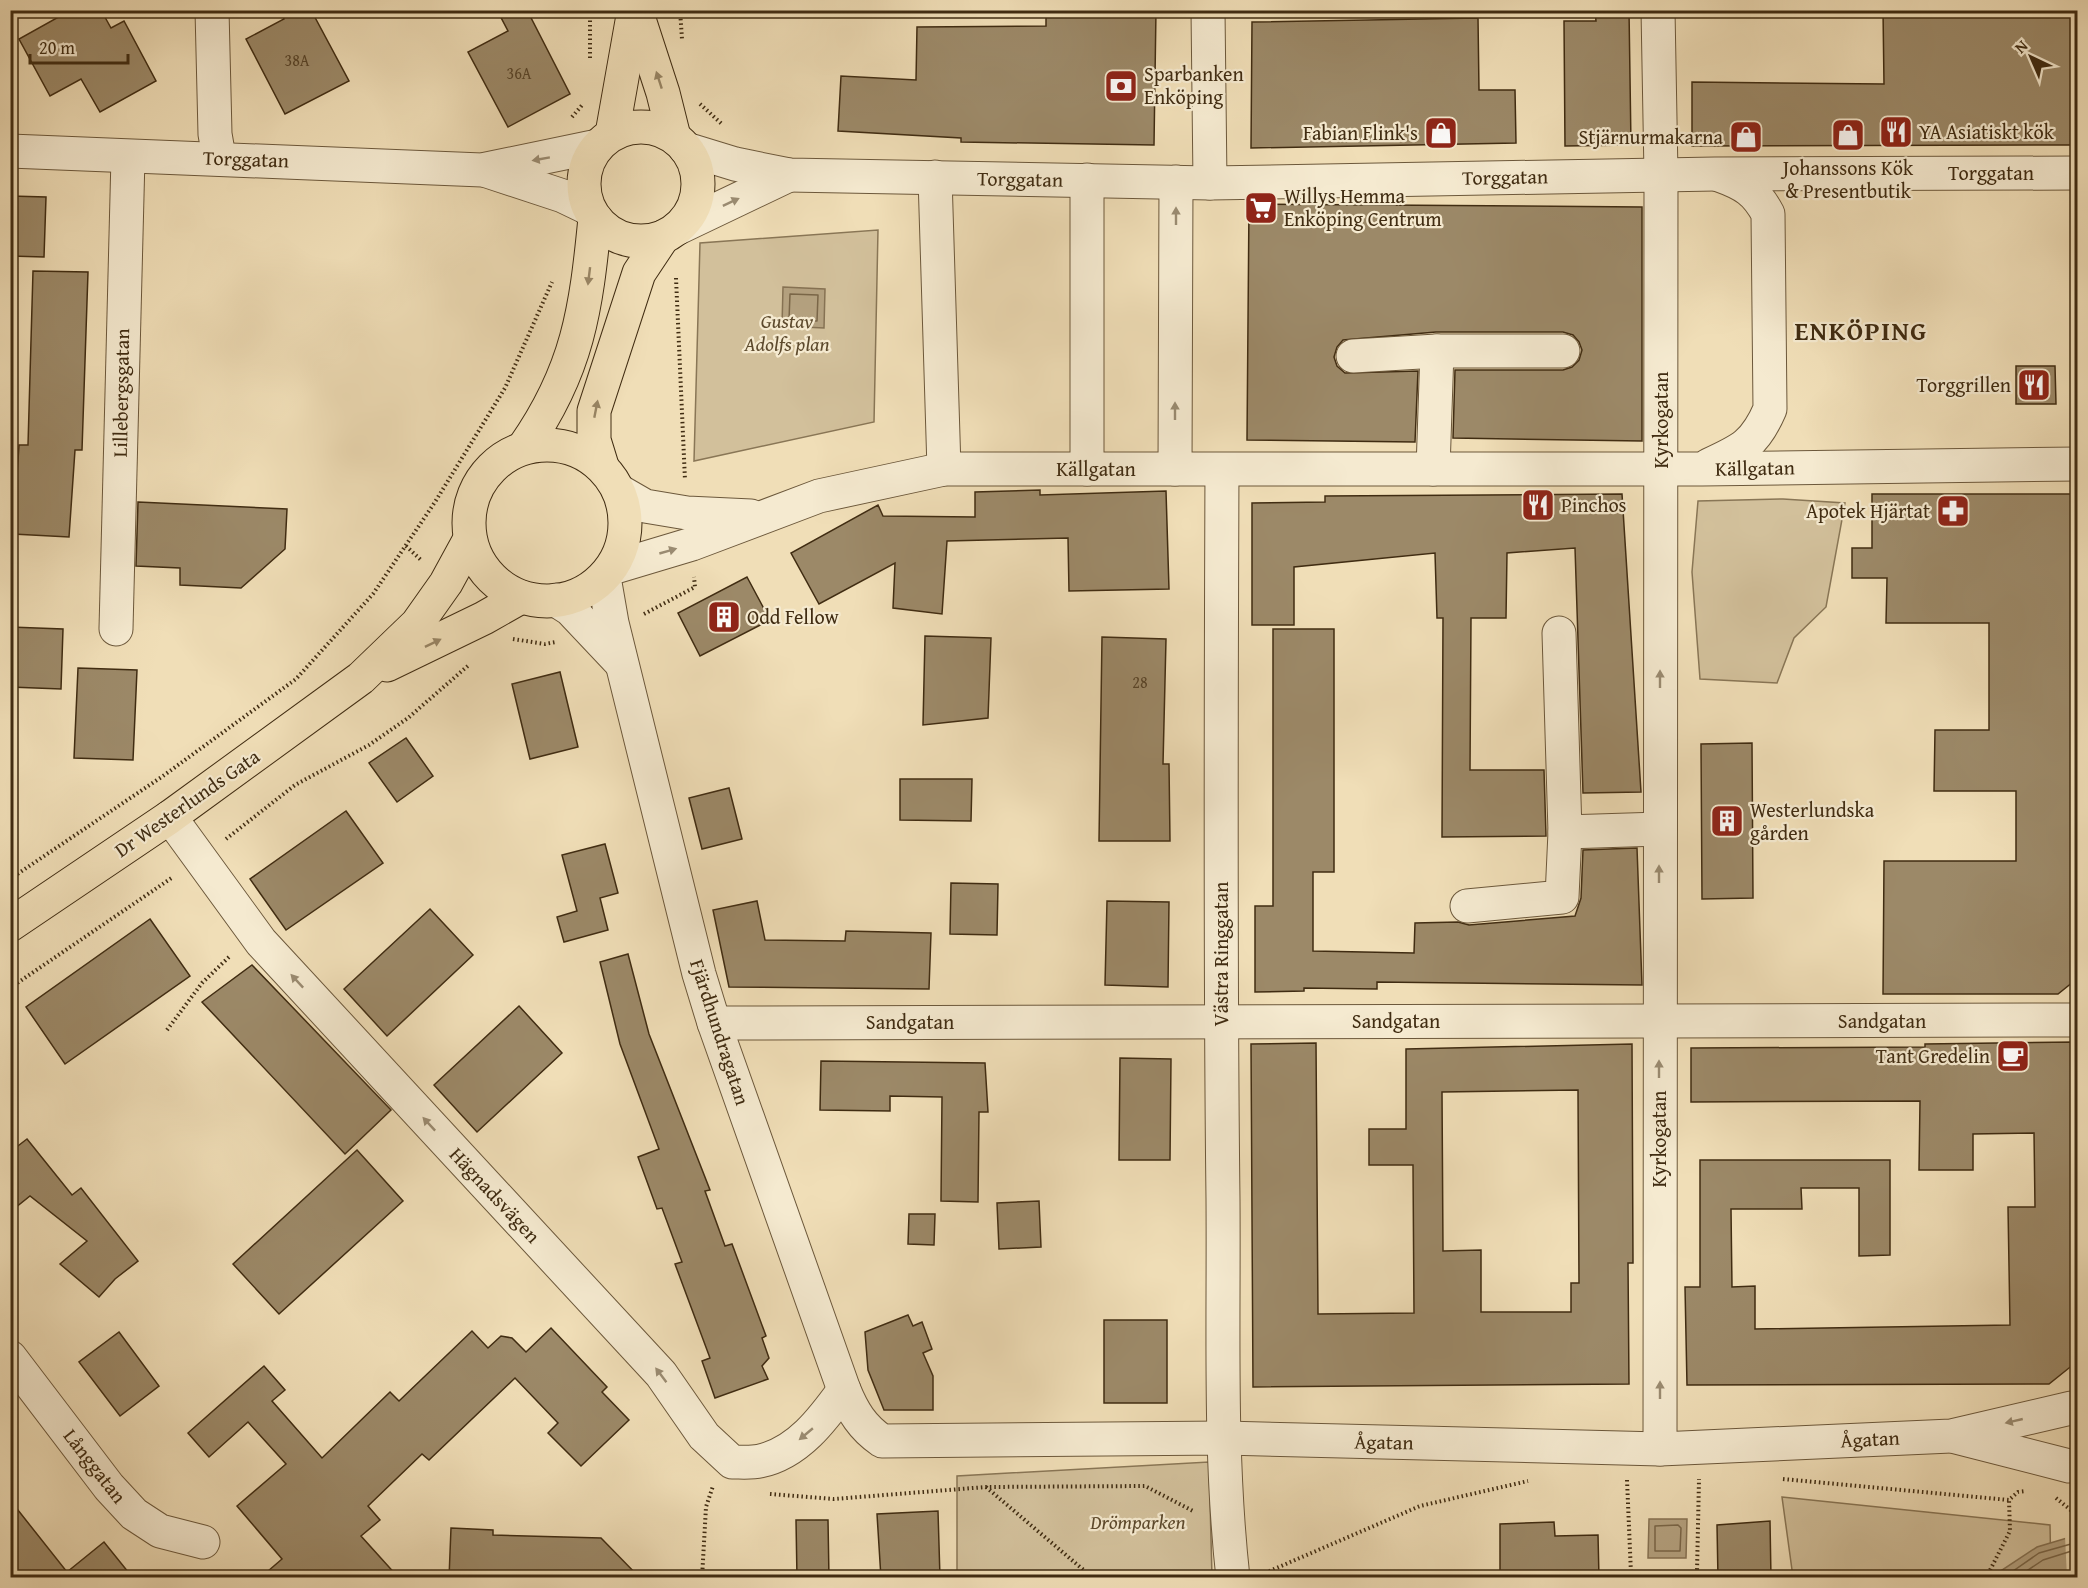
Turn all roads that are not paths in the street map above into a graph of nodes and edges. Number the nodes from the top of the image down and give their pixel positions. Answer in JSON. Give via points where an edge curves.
{"nodes":[{"id":1,"x":212,"y":10,"type":"edge"},
{"id":2,"x":635,"y":10,"type":"edge"},
{"id":3,"x":1208,"y":10,"type":"edge"},
{"id":4,"x":1659,"y":10,"type":"edge"},
{"id":5,"x":605,"y":140,"type":"junction"},
{"id":6,"x":680,"y":143,"type":"junction"},
{"id":7,"x":10,"y":151,"type":"edge"},
{"id":8,"x":128,"y":157,"type":"junction"},
{"id":9,"x":219,"y":157,"type":"junction"},
{"id":10,"x":482,"y":170,"type":"junction"},
{"id":11,"x":2078,"y":172,"type":"edge"},
{"id":12,"x":1661,"y":174,"type":"junction"},
{"id":13,"x":1715,"y":174,"type":"junction"},
{"id":14,"x":789,"y":175,"type":"junction"},
{"id":15,"x":934,"y":177,"type":"junction"},
{"id":16,"x":1087,"y":180,"type":"junction"},
{"id":17,"x":1176,"y":182,"type":"junction"},
{"id":18,"x":1210,"y":183,"type":"junction"},
{"id":19,"x":592,"y":213,"type":"junction"},
{"id":20,"x":670,"y":232,"type":"junction"},
{"id":21,"x":1437,"y":351,"type":"junction"},
{"id":22,"x":1563,"y":351,"type":"dead end"},
{"id":23,"x":1353,"y":356,"type":"dead end"},
{"id":24,"x":524,"y":447,"type":"junction"},
{"id":25,"x":2078,"y":464,"type":"edge"},
{"id":26,"x":1661,"y":468,"type":"junction"},
{"id":27,"x":944,"y":469,"type":"junction"},
{"id":28,"x":1087,"y":469,"type":"junction"},
{"id":29,"x":1174,"y":469,"type":"junction"},
{"id":30,"x":1433,"y":469,"type":"junction"},
{"id":31,"x":1702,"y":469,"type":"junction"},
{"id":32,"x":1222,"y":470,"type":"junction"},
{"id":33,"x":610,"y":478,"type":"junction"},
{"id":34,"x":689,"y":529,"type":"junction"},
{"id":35,"x":470,"y":539,"type":"junction"},
{"id":36,"x":608,"y":572,"type":"junction"},
{"id":37,"x":521,"y":597,"type":"junction"},
{"id":38,"x":556,"y":600,"type":"junction"},
{"id":39,"x":116,"y":629,"type":"dead end"},
{"id":40,"x":1559,"y":633,"type":"dead end"},
{"id":41,"x":624,"y":665,"type":"junction"},
{"id":42,"x":361,"y":678,"type":"junction"},
{"id":43,"x":170,"y":817,"type":"junction"},
{"id":44,"x":1660,"y":829,"type":"junction"},
{"id":45,"x":1565,"y":832,"type":"junction"},
{"id":46,"x":1467,"y":906,"type":"dead end"},
{"id":47,"x":10,"y":925,"type":"edge"},
{"id":48,"x":2078,"y":1020,"type":"edge"},
{"id":49,"x":1221,"y":1021,"type":"junction"},
{"id":50,"x":1658,"y":1022,"type":"junction"},
{"id":51,"x":714,"y":1023,"type":"junction"},
{"id":52,"x":10,"y":1357,"type":"edge"},
{"id":53,"x":844,"y":1390,"type":"junction"},
{"id":54,"x":2074,"y":1406,"type":"edge"},
{"id":55,"x":1951,"y":1436,"type":"junction"},
{"id":56,"x":1225,"y":1438,"type":"junction"},
{"id":57,"x":1660,"y":1449,"type":"junction"},
{"id":58,"x":2073,"y":1471,"type":"edge"},
{"id":59,"x":203,"y":1542,"type":"dead end"},
{"id":60,"x":1233,"y":1578,"type":"edge"}],
"edges":[{"from":1,"to":9,"type":"street","via":[[214,134]]},
{"from":2,"to":5,"type":"main road"},
{"from":6,"to":2,"type":"main road","one_way":true},
{"from":3,"to":18,"type":"street"},
{"from":4,"to":12,"type":"street","name":"Kyrkogatan"},
{"from":5,"to":6,"type":"main road","via":[[627,128],[643,126],[659,129]]},
{"from":5,"to":10,"type":"street","name":"Torggatan","one_way":true},
{"from":5,"to":19,"type":"main road","via":[[589,160],[584,176]]},
{"from":6,"to":14,"type":"street","name":"Torggatan","via":[[735,164]]},
{"from":6,"to":20,"type":"main road","via":[[695,164],[696,199],[689,214]]},
{"from":7,"to":8,"type":"street","name":"Torggatan"},
{"from":8,"to":9,"type":"street","name":"Torggatan"},
{"from":8,"to":39,"type":"street","name":"Lillebergsgatan"},
{"from":9,"to":10,"type":"street","name":"Torggatan"},
{"from":10,"to":19,"type":"street","name":"Torggatan","via":[[563,196]]},
{"from":11,"to":13,"type":"street","name":"Torggatan"},
{"from":12,"to":13,"type":"street","name":"Torggatan"},
{"from":12,"to":18,"type":"street","name":"Torggatan"},
{"from":12,"to":26,"type":"street","name":"Kyrkogatan"},
{"from":13,"to":31,"type":"street","via":[[1738,182],[1759,196],[1768,214],[1770,409],[1760,431],[1745,448]]},
{"from":14,"to":15,"type":"street","name":"Torggatan"},
{"from":20,"to":14,"type":"street","name":"Torggatan","one_way":true},
{"from":15,"to":16,"type":"street","name":"Torggatan"},
{"from":15,"to":27,"type":"street"},
{"from":16,"to":17,"type":"street","name":"Torggatan"},
{"from":16,"to":28,"type":"street"},
{"from":17,"to":18,"type":"street","name":"Torggatan"},
{"from":29,"to":17,"type":"street","one_way":true},
{"from":19,"to":20,"type":"main road","via":[[614,234],[638,241]]},
{"from":19,"to":24,"type":"main road","one_way":true,"via":[[583,318],[566,373],[548,412]]},
{"from":33,"to":20,"type":"main road","one_way":true,"via":[[594,440],[594,411],[639,273]]},
{"from":21,"to":22,"type":"street"},
{"from":21,"to":23,"type":"street"},
{"from":21,"to":30,"type":"street"},
{"from":24,"to":33,"type":"main road","name":"Dr Westerlunds Gata","via":[[552,444],[579,450]]},
{"from":24,"to":35,"type":"main road","name":"Dr Westerlunds Gata","via":[[503,457],[486,473],[468,516]]},
{"from":25,"to":31,"type":"street","name":"Källgatan"},
{"from":26,"to":30,"type":"street","name":"Källgatan"},
{"from":26,"to":31,"type":"street","name":"Källgatan"},
{"from":44,"to":26,"type":"street","name":"Kyrkogatan","one_way":true},
{"from":27,"to":28,"type":"street","name":"Källgatan"},
{"from":27,"to":34,"type":"street","name":"Källgatan","via":[[819,496],[765,517]]},
{"from":28,"to":29,"type":"street","name":"Källgatan"},
{"from":29,"to":32,"type":"street","name":"Källgatan"},
{"from":30,"to":32,"type":"street","name":"Källgatan"},
{"from":32,"to":49,"type":"street","name":"Västra Ringgatan"},
{"from":33,"to":34,"type":"street","name":"Källgatan","via":[[645,506]]},
{"from":33,"to":36,"type":"main road","via":[[625,517],[623,543]]},
{"from":36,"to":34,"type":"street","name":"Källgatan","one_way":true},
{"from":35,"to":37,"type":"main road","name":"Dr Westerlunds Gata","via":[[480,564],[498,584]]},
{"from":35,"to":42,"type":"main road","name":"Dr Westerlunds Gata","via":[[417,624]]},
{"from":36,"to":38,"type":"main road","name":"Dr Westerlunds Gata","via":[[590,588]]},
{"from":36,"to":41,"type":"street","name":"Fjärdhundragatan","via":[[612,623]]},
{"from":37,"to":38,"type":"main road","name":"Dr Westerlunds Gata"},
{"from":42,"to":37,"type":"main road","name":"Dr Westerlunds Gata","one_way":true},
{"from":38,"to":41,"type":"street","via":[[570,609]]},
{"from":40,"to":45,"type":"street"},
{"from":41,"to":51,"type":"street","name":"Fjärdhundragatan"},
{"from":42,"to":43,"type":"main road","name":"Dr Westerlunds Gata"},
{"from":43,"to":47,"type":"main road","name":"Dr Westerlunds Gata"},
{"from":53,"to":43,"type":"street","name":"Hägnadsvägen","one_way":true,"via":[[819,1424],[793,1446],[728,1476],[661,1374],[254,933]]},
{"from":44,"to":45,"type":"street"},
{"from":50,"to":44,"type":"street","name":"Kyrkogatan","one_way":true},
{"from":45,"to":46,"type":"street","via":[[1562,897]]},
{"from":48,"to":50,"type":"street","name":"Sandgatan"},
{"from":49,"to":50,"type":"street","name":"Sandgatan"},
{"from":49,"to":51,"type":"street","name":"Sandgatan"},
{"from":49,"to":56,"type":"street","name":"Västra Ringgatan"},
{"from":57,"to":50,"type":"street","name":"Kyrkogatan","one_way":true},
{"from":51,"to":53,"type":"street","name":"Fjärdhundragatan"},
{"from":52,"to":59,"type":"street","name":"Långgatan","via":[[134,1514],[160,1531]]},
{"from":53,"to":56,"type":"street","name":"Ågatan","via":[[867,1431],[882,1441]]},
{"from":54,"to":55,"type":"street","name":"Ågatan","one_way":true},
{"from":54,"to":58,"type":"street","name":"Ågatan","via":[[2063,1421],[2060,1437],[2062,1452]]},
{"from":55,"to":57,"type":"street","name":"Ågatan"},
{"from":55,"to":58,"type":"street","name":"Ågatan"},
{"from":56,"to":57,"type":"street","name":"Ågatan"},
{"from":56,"to":60,"type":"street","name":"Västra Ringgatan","via":[[1227,1529]]}]}
